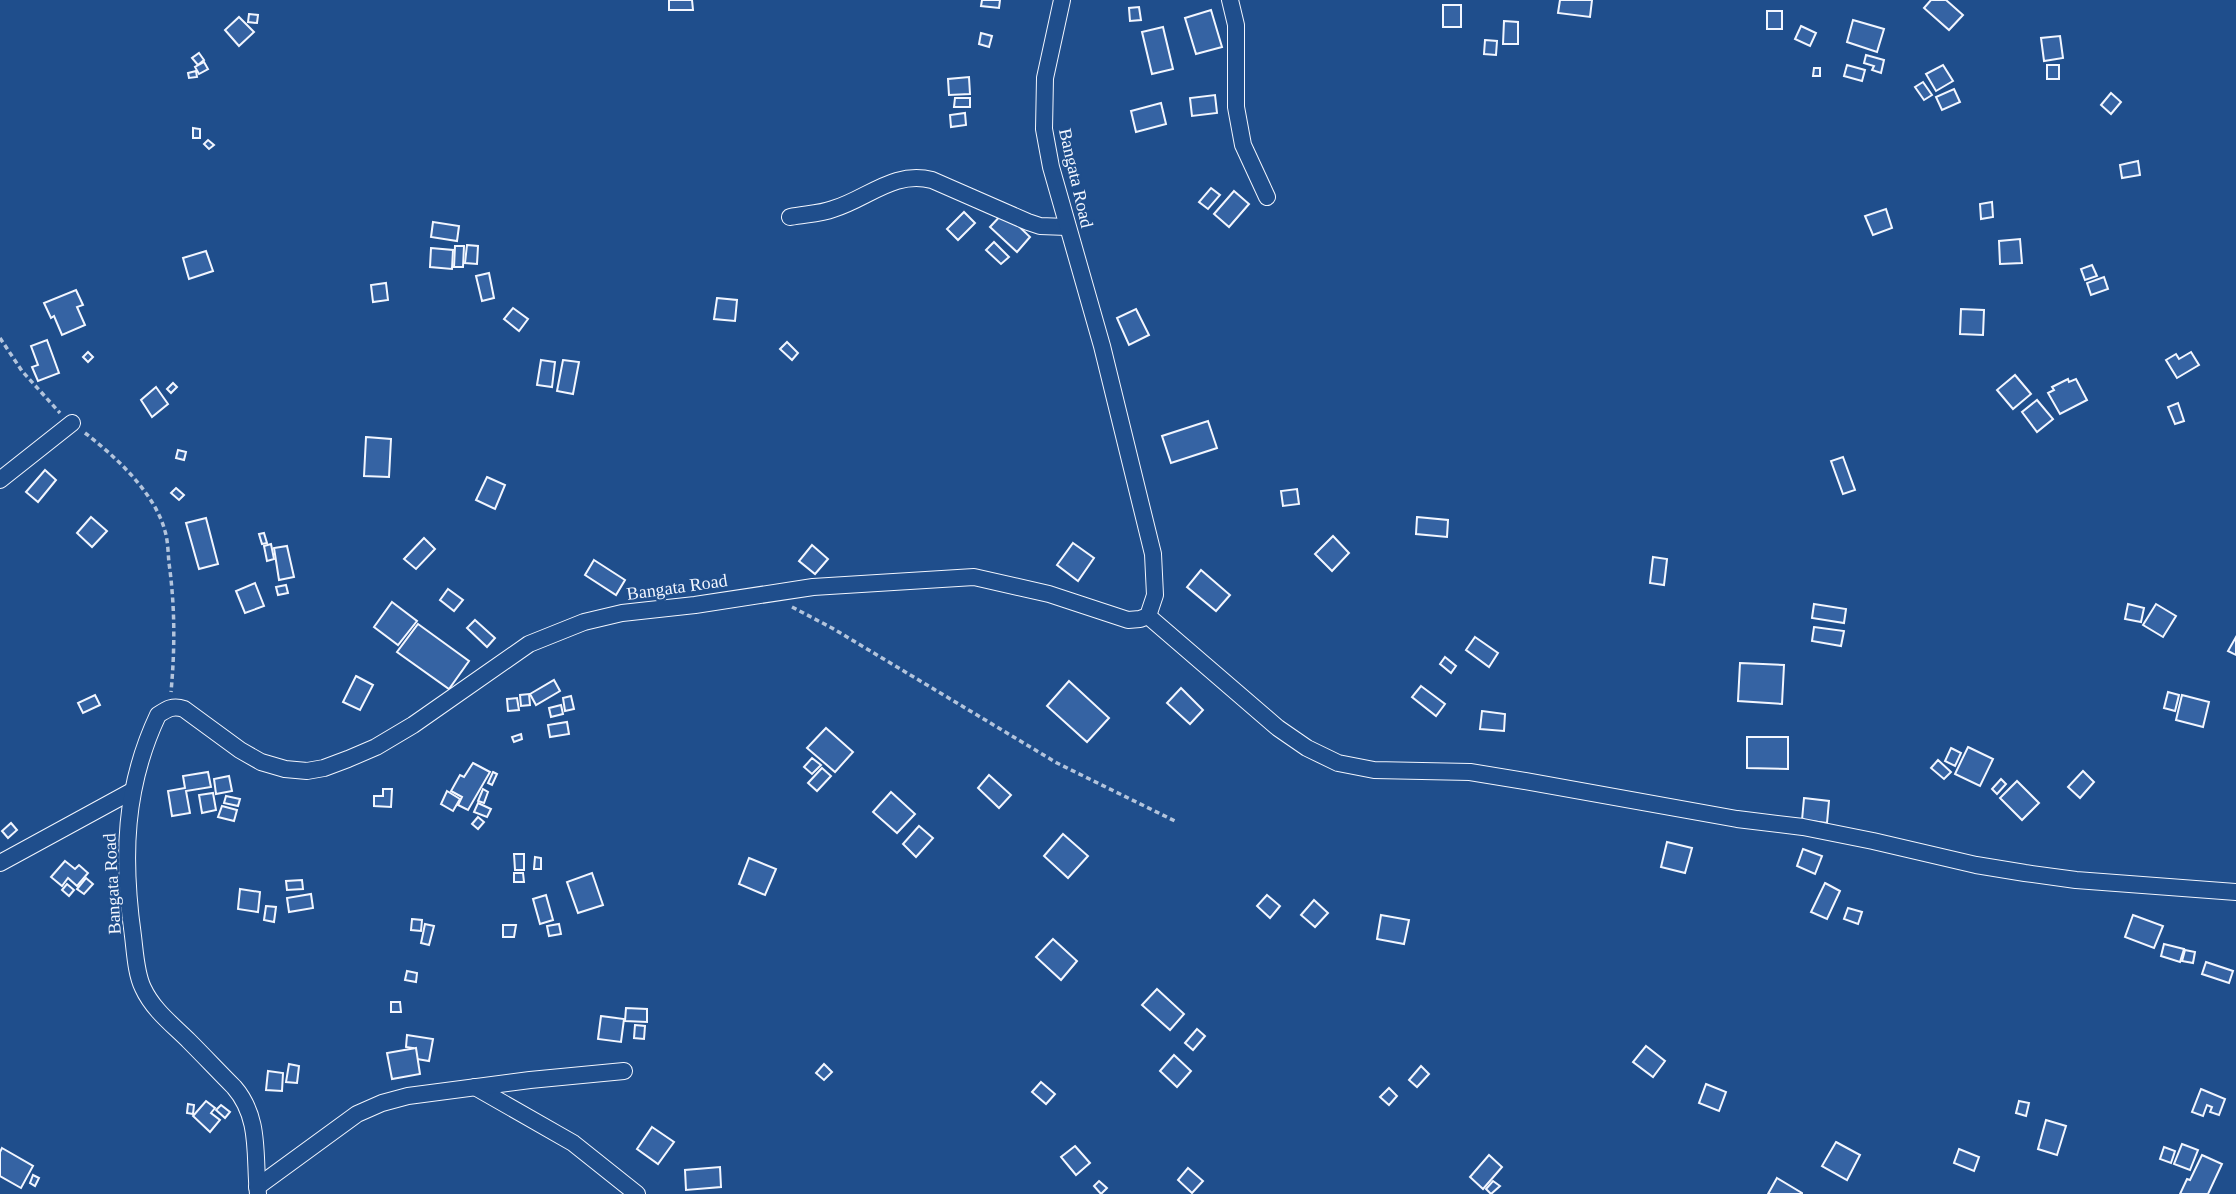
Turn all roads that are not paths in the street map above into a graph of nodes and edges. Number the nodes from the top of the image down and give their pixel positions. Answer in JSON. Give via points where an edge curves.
{"nodes":[{"id":1,"x":1062,"y":0,"type":"edge"},
{"id":2,"x":1230,"y":0,"type":"edge"},
{"id":3,"x":1267,"y":197,"type":"dead end"},
{"id":4,"x":790,"y":217,"type":"dead end"},
{"id":5,"x":1067,"y":227,"type":"junction"},
{"id":6,"x":72,"y":423,"type":"road end"},
{"id":7,"x":0,"y":480,"type":"edge"},
{"id":8,"x":1148,"y":616,"type":"junction"},
{"id":9,"x":132,"y":791,"type":"junction"},
{"id":10,"x":0,"y":863,"type":"edge"},
{"id":11,"x":2236,"y":892,"type":"edge"},
{"id":12,"x":624,"y":1071,"type":"dead end"},
{"id":13,"x":475,"y":1087,"type":"junction"},
{"id":14,"x":258,"y":1190,"type":"edge"},
{"id":15,"x":637,"y":1194,"type":"edge"}],
"edges":[{"from":1,"to":5,"type":"street","name":"Bangata Road","via":[[1045,78],[1044,129]]},
{"from":2,"to":3,"type":"street","via":[[1236,25],[1236,107],[1243,145]]},
{"from":4,"to":5,"type":"street","via":[[834,209],[918,176],[1028,222]]},
{"from":5,"to":8,"type":"street","name":"Bangata Road","via":[[1102,346],[1153,554],[1155,595]]},
{"from":6,"to":7,"type":"street"},
{"from":8,"to":9,"type":"street","name":"Bangata Road","via":[[1128,620],[1049,594],[974,577],[813,587],[622,613],[529,644],[413,725],[376,747],[324,768],[285,769],[261,762],[184,709],[170,708],[158,715]]},
{"from":8,"to":11,"type":"street","via":[[1278,728],[1338,763],[1374,770],[1470,772],[1803,827],[2025,873]]},
{"from":9,"to":10,"type":"street"},
{"from":9,"to":14,"type":"street","name":"Bangata Road","via":[[126,864],[142,987],[158,1010],[244,1098],[253,1124]]},
{"from":12,"to":13,"type":"street"},
{"from":13,"to":14,"type":"street","via":[[408,1096],[357,1114]]},
{"from":13,"to":15,"type":"street","via":[[573,1143]]}]}
